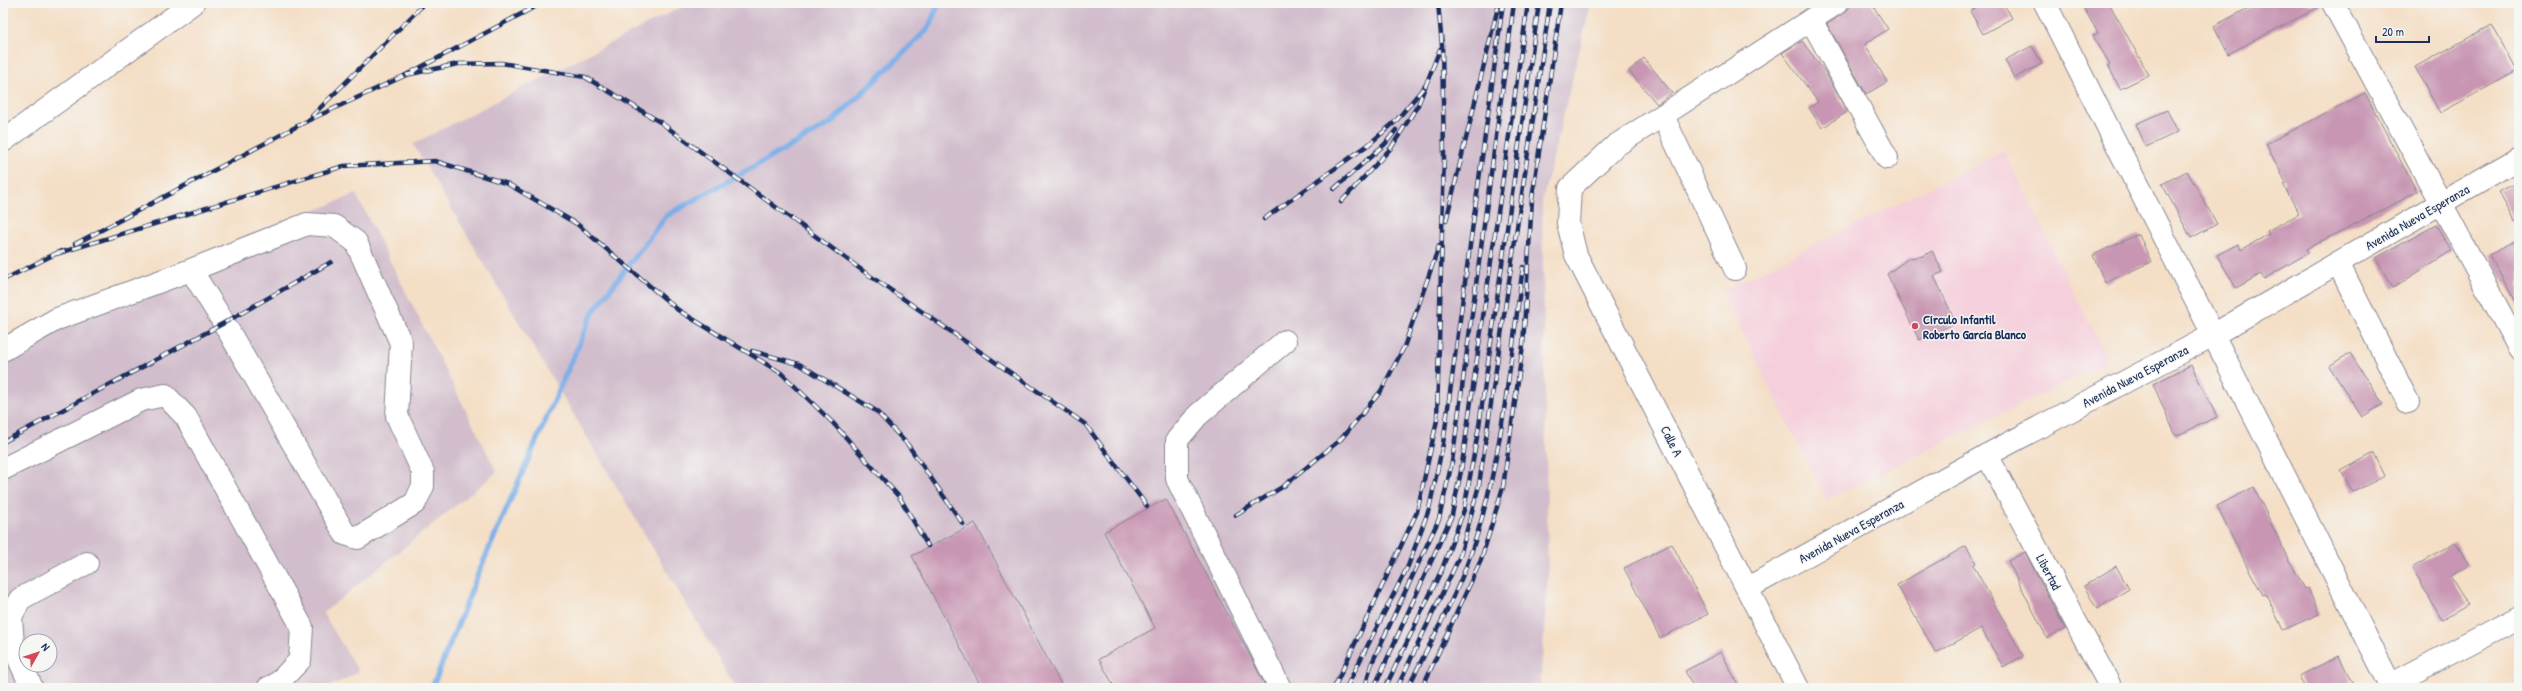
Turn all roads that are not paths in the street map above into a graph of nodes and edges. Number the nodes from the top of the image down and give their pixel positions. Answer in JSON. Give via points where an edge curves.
{"nodes":[{"id":1,"x":194,"y":3,"type":"edge"},
{"id":2,"x":1837,"y":3,"type":"edge"},
{"id":3,"x":2045,"y":3,"type":"edge"},
{"id":4,"x":2333,"y":3,"type":"edge"},
{"id":5,"x":1811,"y":20,"type":"junction"},
{"id":6,"x":1663,"y":116,"type":"junction"},
{"id":7,"x":3,"y":141,"type":"edge"},
{"id":8,"x":1887,"y":158,"type":"dead end"},
{"id":9,"x":2519,"y":158,"type":"edge"},
{"id":10,"x":2440,"y":204,"type":"junction"},
{"id":11,"x":2338,"y":263,"type":"junction"},
{"id":12,"x":1735,"y":269,"type":"dead end"},
{"id":13,"x":192,"y":270,"type":"junction"},
{"id":14,"x":2213,"y":335,"type":"junction"},
{"id":15,"x":1285,"y":341,"type":"dead end"},
{"id":16,"x":2519,"y":348,"type":"edge"},
{"id":17,"x":3,"y":350,"type":"edge"},
{"id":18,"x":2408,"y":402,"type":"dead end"},
{"id":19,"x":1987,"y":455,"type":"junction"},
{"id":20,"x":3,"y":469,"type":"edge"},
{"id":21,"x":87,"y":563,"type":"dead end"},
{"id":22,"x":1748,"y":588,"type":"junction"},
{"id":23,"x":2519,"y":617,"type":"edge"},
{"id":24,"x":2391,"y":686,"type":"edge"},
{"id":25,"x":32,"y":688,"type":"edge"},
{"id":26,"x":268,"y":688,"type":"edge"},
{"id":27,"x":1280,"y":688,"type":"edge"},
{"id":28,"x":1798,"y":688,"type":"edge"},
{"id":29,"x":2111,"y":688,"type":"edge"}],
"edges":[{"from":1,"to":7,"type":"street"},
{"from":2,"to":5,"type":"street"},
{"from":3,"to":14,"type":"street"},
{"from":4,"to":10,"type":"street"},
{"from":5,"to":6,"type":"street"},
{"from":5,"to":8,"type":"street"},
{"from":6,"to":12,"type":"street"},
{"from":6,"to":22,"type":"street","name":"Calle A","via":[[1615,146],[1570,188],[1568,223],[1576,255]]},
{"from":9,"to":10,"type":"street","name":"Avenida Nueva Esperanza"},
{"from":10,"to":11,"type":"street","name":"Avenida Nueva Esperanza"},
{"from":10,"to":16,"type":"street"},
{"from":11,"to":14,"type":"street","name":"Avenida Nueva Esperanza"},
{"from":11,"to":18,"type":"street"},
{"from":13,"to":13,"type":"street","via":[[345,534],[358,538],[415,503],[423,486],[423,472],[397,416],[401,343],[356,242],[334,226],[307,224]]},
{"from":13,"to":17,"type":"street","via":[[57,319]]},
{"from":14,"to":19,"type":"street","name":"Avenida Nueva Esperanza"},
{"from":14,"to":24,"type":"street"},
{"from":15,"to":27,"type":"street","via":[[1198,415],[1176,440],[1177,479]]},
{"from":19,"to":22,"type":"street","name":"Avenida Nueva Esperanza"},
{"from":19,"to":29,"type":"street","name":"Libertad"},
{"from":20,"to":26,"type":"street","via":[[141,400],[165,395],[186,417],[302,627],[300,660],[277,684]]},
{"from":21,"to":25,"type":"street","via":[[20,599],[11,617],[13,646]]},
{"from":22,"to":28,"type":"street","name":"Calle A"},
{"from":23,"to":24,"type":"street"}]}
